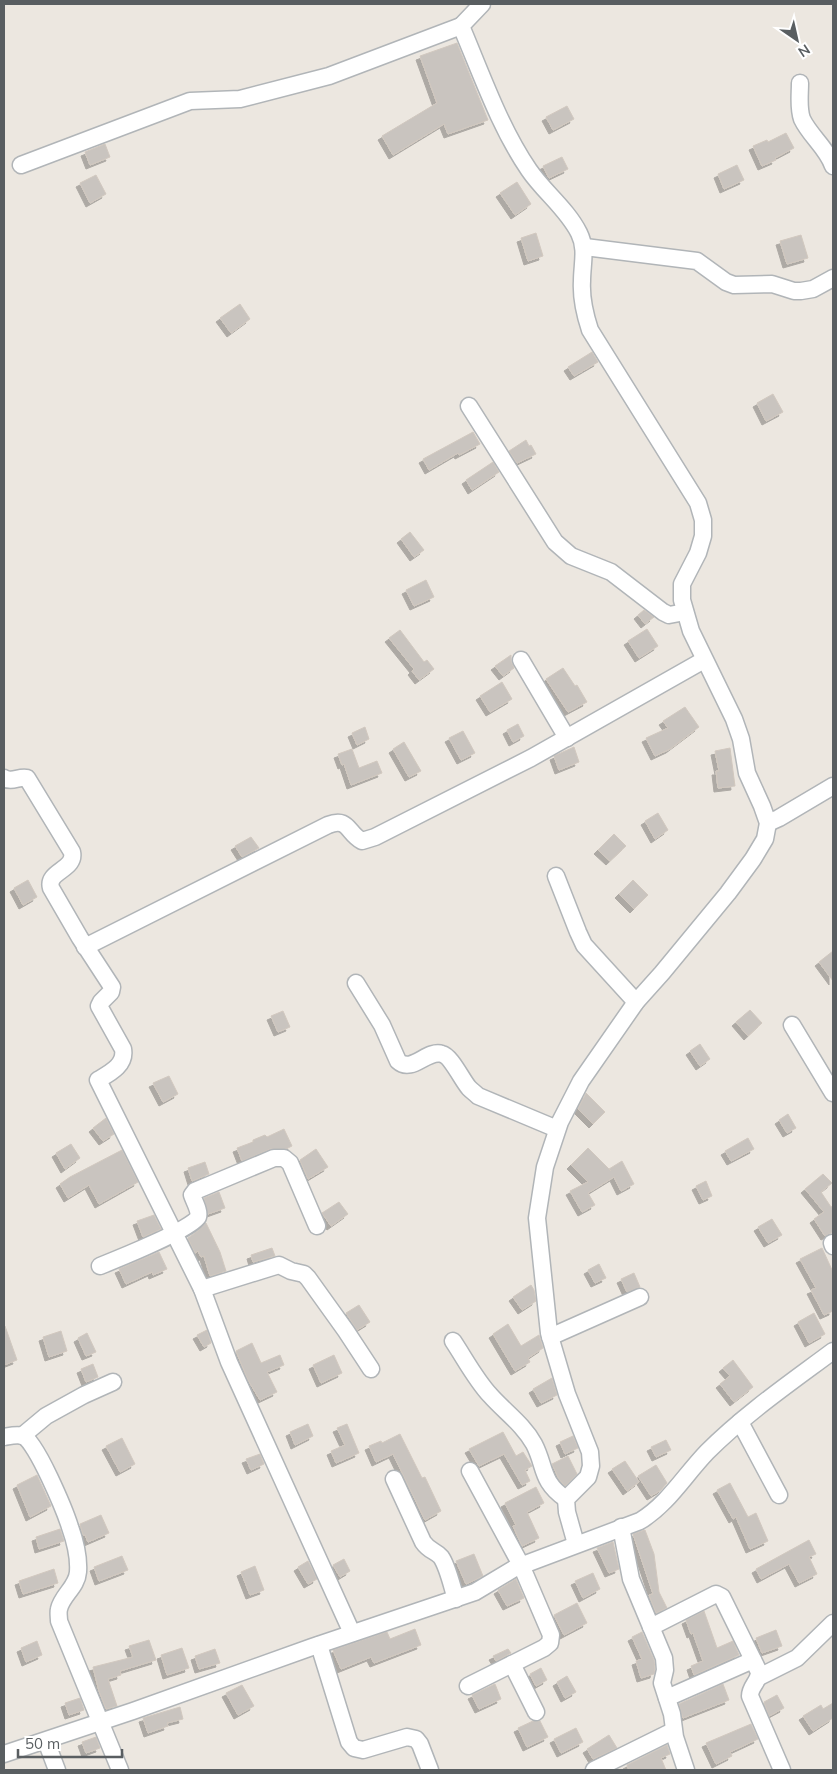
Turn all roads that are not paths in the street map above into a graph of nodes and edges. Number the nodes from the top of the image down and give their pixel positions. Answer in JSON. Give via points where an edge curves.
{"nodes":[{"id":1,"x":482,"y":4,"type":"edge"},
{"id":2,"x":461,"y":26,"type":"junction"},
{"id":3,"x":800,"y":83,"type":"dead end"},
{"id":4,"x":21,"y":166,"type":"dead end"},
{"id":5,"x":833,"y":166,"type":"edge"},
{"id":6,"x":584,"y":247,"type":"junction"},
{"id":7,"x":833,"y":278,"type":"edge"},
{"id":8,"x":469,"y":406,"type":"dead end"},
{"id":9,"x":685,"y":612,"type":"junction"},
{"id":10,"x":521,"y":660,"type":"dead end"},
{"id":11,"x":704,"y":660,"type":"junction"},
{"id":12,"x":567,"y":738,"type":"junction"},
{"id":13,"x":4,"y":778,"type":"edge"},
{"id":14,"x":833,"y":786,"type":"edge"},
{"id":15,"x":768,"y":823,"type":"junction"},
{"id":16,"x":556,"y":876,"type":"dead end"},
{"id":17,"x":85,"y":947,"type":"junction"},
{"id":18,"x":356,"y":983,"type":"dead end"},
{"id":19,"x":636,"y":1002,"type":"junction"},
{"id":20,"x":792,"y":1025,"type":"dead end"},
{"id":21,"x":833,"y":1093,"type":"edge"},
{"id":22,"x":558,"y":1129,"type":"junction"},
{"id":23,"x":317,"y":1226,"type":"dead end"},
{"id":24,"x":175,"y":1234,"type":"junction"},
{"id":25,"x":100,"y":1266,"type":"dead end"},
{"id":26,"x":202,"y":1289,"type":"junction"},
{"id":27,"x":640,"y":1297,"type":"dead end"},
{"id":28,"x":550,"y":1337,"type":"junction"},
{"id":29,"x":453,"y":1341,"type":"dead end"},
{"id":30,"x":833,"y":1351,"type":"edge"},
{"id":31,"x":371,"y":1369,"type":"dead end"},
{"id":32,"x":113,"y":1382,"type":"dead end"},
{"id":33,"x":740,"y":1422,"type":"junction"},
{"id":34,"x":22,"y":1436,"type":"junction"},
{"id":35,"x":4,"y":1437,"type":"edge"},
{"id":36,"x":470,"y":1471,"type":"dead end"},
{"id":37,"x":394,"y":1479,"type":"dead end"},
{"id":38,"x":779,"y":1495,"type":"dead end"},
{"id":39,"x":566,"y":1499,"type":"junction"},
{"id":40,"x":620,"y":1527,"type":"junction"},
{"id":41,"x":576,"y":1544,"type":"junction"},
{"id":42,"x":521,"y":1566,"type":"junction"},
{"id":43,"x":456,"y":1598,"type":"junction"},
{"id":44,"x":833,"y":1623,"type":"edge"},
{"id":45,"x":651,"y":1627,"type":"junction"},
{"id":46,"x":352,"y":1634,"type":"junction"},
{"id":47,"x":318,"y":1645,"type":"junction"},
{"id":48,"x":753,"y":1660,"type":"junction"},
{"id":49,"x":512,"y":1664,"type":"junction"},
{"id":50,"x":759,"y":1677,"type":"junction"},
{"id":51,"x":468,"y":1686,"type":"dead end"},
{"id":52,"x":667,"y":1698,"type":"junction"},
{"id":53,"x":536,"y":1712,"type":"dead end"},
{"id":54,"x":100,"y":1722,"type":"junction"},
{"id":55,"x":673,"y":1731,"type":"junction"},
{"id":56,"x":46,"y":1741,"type":"junction"},
{"id":57,"x":4,"y":1754,"type":"edge"},
{"id":58,"x":57,"y":1770,"type":"edge"},
{"id":59,"x":120,"y":1770,"type":"edge"},
{"id":60,"x":430,"y":1770,"type":"edge"},
{"id":61,"x":594,"y":1770,"type":"edge"},
{"id":62,"x":686,"y":1770,"type":"edge"},
{"id":63,"x":782,"y":1770,"type":"edge"}],
"edges":[{"from":1,"to":2,"type":"street"},
{"from":2,"to":4,"type":"street","via":[[329,76],[240,99],[190,101]]},
{"from":2,"to":6,"type":"street","via":[[501,120],[529,170],[567,215]]},
{"from":3,"to":5,"type":"street","via":[[802,118]]},
{"from":6,"to":7,"type":"street","via":[[697,261],[734,285],[772,284],[801,291],[813,289]]},
{"from":6,"to":9,"type":"street","via":[[582,283],[590,330],[698,503],[703,520],[703,536],[682,584]]},
{"from":8,"to":9,"type":"street","via":[[555,542],[571,556],[611,572],[663,612],[669,615]]},
{"from":9,"to":11,"type":"street"},
{"from":10,"to":12,"type":"street"},
{"from":11,"to":12,"type":"street"},
{"from":11,"to":15,"type":"street","via":[[734,719],[747,773]]},
{"from":12,"to":17,"type":"street","via":[[375,837],[362,841],[344,824],[328,825]]},
{"from":13,"to":17,"type":"street","via":[[28,778],[72,852],[71,862],[51,878],[50,884]]},
{"from":14,"to":15,"type":"street"},
{"from":15,"to":19,"type":"street","via":[[765,839],[728,893]]},
{"from":16,"to":19,"type":"street","via":[[584,944]]},
{"from":17,"to":24,"type":"street","via":[[112,987],[99,1006],[125,1057],[112,1072],[98,1080]]},
{"from":18,"to":22,"type":"street","via":[[402,1065],[441,1053],[447,1056],[478,1096]]},
{"from":19,"to":22,"type":"street","via":[[581,1081]]},
{"from":20,"to":21,"type":"street"},
{"from":22,"to":28,"type":"street","via":[[545,1167],[536,1218]]},
{"from":23,"to":24,"type":"street","via":[[290,1163],[279,1157],[195,1191],[192,1195],[198,1219]]},
{"from":24,"to":25,"type":"street"},
{"from":24,"to":26,"type":"street"},
{"from":26,"to":31,"type":"street","via":[[279,1265],[304,1274]]},
{"from":26,"to":46,"type":"street","via":[[229,1362]]},
{"from":27,"to":28,"type":"street"},
{"from":28,"to":39,"type":"street","via":[[592,1466],[588,1477]]},
{"from":29,"to":39,"type":"street","via":[[486,1390],[529,1436],[544,1474]]},
{"from":30,"to":33,"type":"street"},
{"from":32,"to":34,"type":"street","via":[[46,1416]]},
{"from":33,"to":38,"type":"street"},
{"from":33,"to":40,"type":"street","via":[[707,1452],[654,1513]]},
{"from":34,"to":35,"type":"street"},
{"from":34,"to":54,"type":"street","via":[[32,1445],[47,1473],[70,1527],[78,1574],[63,1599],[59,1621]]},
{"from":36,"to":42,"type":"street"},
{"from":37,"to":43,"type":"street","via":[[423,1542],[442,1560]]},
{"from":39,"to":41,"type":"street"},
{"from":40,"to":41,"type":"street"},
{"from":40,"to":45,"type":"street","via":[[631,1579]]},
{"from":41,"to":42,"type":"street"},
{"from":42,"to":43,"type":"street","via":[[475,1592]]},
{"from":42,"to":49,"type":"street","via":[[551,1635],[550,1643],[544,1648]]},
{"from":43,"to":46,"type":"street"},
{"from":44,"to":50,"type":"street","via":[[796,1658]]},
{"from":45,"to":48,"type":"street","via":[[720,1594]]},
{"from":45,"to":52,"type":"street","via":[[664,1658],[662,1683]]},
{"from":46,"to":47,"type":"street"},
{"from":47,"to":54,"type":"street"},
{"from":47,"to":60,"type":"street","via":[[349,1742],[354,1748],[363,1750],[407,1737],[420,1744]]},
{"from":48,"to":50,"type":"street"},
{"from":48,"to":52,"type":"street"},
{"from":49,"to":51,"type":"street"},
{"from":49,"to":53,"type":"street"},
{"from":50,"to":63,"type":"street","via":[[750,1696]]},
{"from":52,"to":55,"type":"street"},
{"from":54,"to":56,"type":"street"},
{"from":54,"to":59,"type":"street"},
{"from":55,"to":61,"type":"street"},
{"from":55,"to":62,"type":"street"},
{"from":56,"to":57,"type":"street"},
{"from":56,"to":58,"type":"street"}]}
